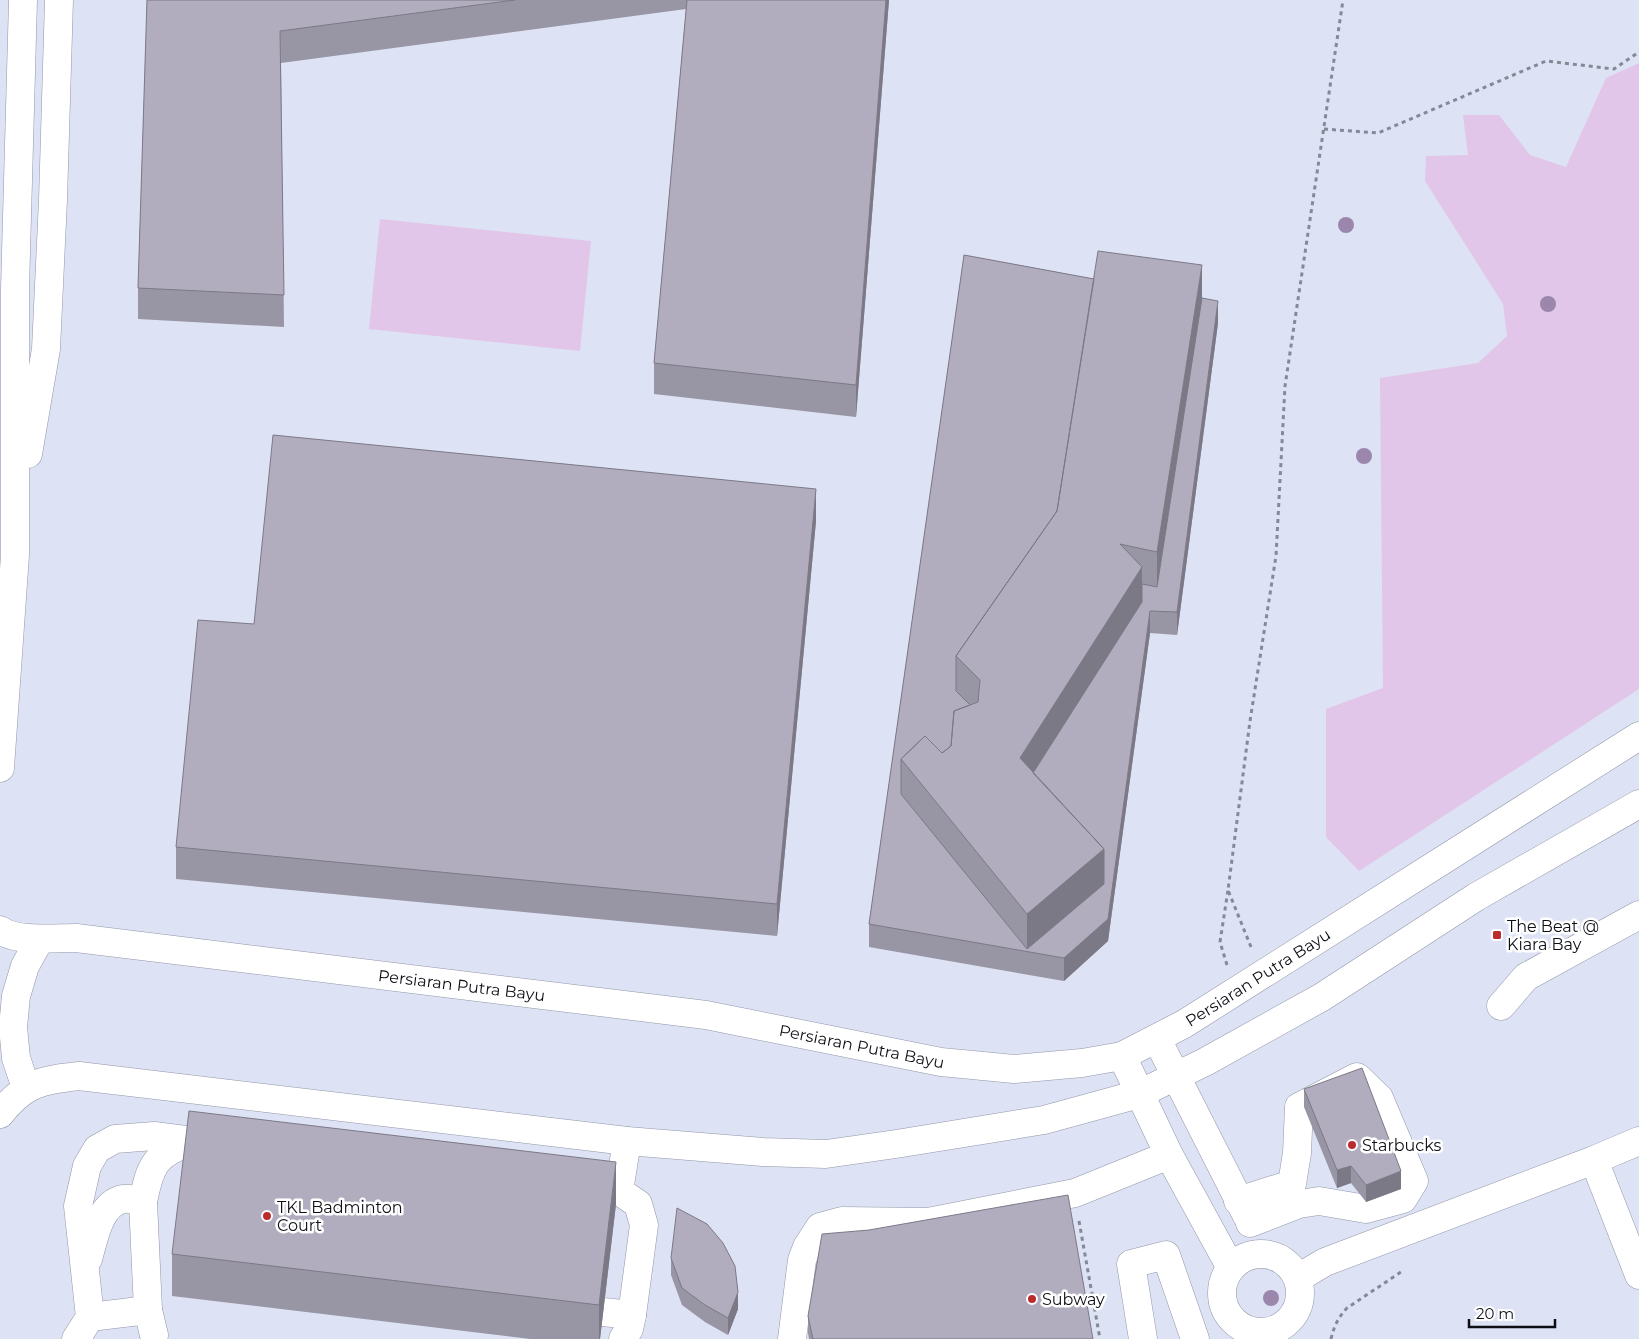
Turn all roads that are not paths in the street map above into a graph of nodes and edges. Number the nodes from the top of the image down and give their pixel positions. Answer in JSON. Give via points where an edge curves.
{"nodes":[{"id":1,"x":23,"y":0,"type":"edge"},
{"id":2,"x":59,"y":0,"type":"edge"},
{"id":3,"x":15,"y":555,"type":"junction"},
{"id":4,"x":1639,"y":736,"type":"edge"},
{"id":5,"x":0,"y":768,"type":"edge"},
{"id":6,"x":1639,"y":804,"type":"edge"},
{"id":7,"x":1639,"y":915,"type":"edge"},
{"id":8,"x":0,"y":930,"type":"edge"},
{"id":9,"x":40,"y":938,"type":"junction"},
{"id":10,"x":1501,"y":1006,"type":"dead end"},
{"id":11,"x":1157,"y":1039,"type":"junction"},
{"id":12,"x":1122,"y":1056,"type":"junction"},
{"id":13,"x":1175,"y":1076,"type":"junction"},
{"id":14,"x":26,"y":1088,"type":"junction"},
{"id":15,"x":1139,"y":1094,"type":"junction"},
{"id":16,"x":0,"y":1114,"type":"edge"},
{"id":17,"x":192,"y":1141,"type":"junction"},
{"id":18,"x":627,"y":1141,"type":"junction"},
{"id":19,"x":1639,"y":1141,"type":"edge"},
{"id":20,"x":251,"y":1148,"type":"edge"},
{"id":21,"x":1170,"y":1155,"type":"junction"},
{"id":22,"x":1594,"y":1160,"type":"junction"},
{"id":23,"x":142,"y":1202,"type":"junction"},
{"id":24,"x":1244,"y":1212,"type":"junction"},
{"id":25,"x":1265,"y":1253,"type":"junction"},
{"id":26,"x":85,"y":1267,"type":"junction"},
{"id":27,"x":1230,"y":1268,"type":"junction"},
{"id":28,"x":1639,"y":1276,"type":"edge"},
{"id":29,"x":1298,"y":1278,"type":"junction"},
{"id":30,"x":1224,"y":1305,"type":"junction"},
{"id":31,"x":603,"y":1312,"type":"edge"},
{"id":32,"x":627,"y":1327,"type":"edge"},
{"id":33,"x":1191,"y":1327,"type":"edge"},
{"id":34,"x":83,"y":1328,"type":"edge"},
{"id":35,"x":151,"y":1331,"type":"edge"},
{"id":36,"x":1277,"y":1334,"type":"edge"},
{"id":37,"x":792,"y":1339,"type":"edge"},
{"id":38,"x":1143,"y":1339,"type":"edge"}],
"edges":[{"from":1,"to":3,"type":"street","via":[[15,289]]},
{"from":2,"to":3,"type":"street","via":[[46,349],[23,481]]},
{"from":3,"to":5,"type":"street"},
{"from":4,"to":11,"type":"street","name":"Persiaran Putra Bayu"},
{"from":6,"to":13,"type":"street","via":[[1476,897],[1322,997]]},
{"from":7,"to":10,"type":"street","via":[[1526,978]]},
{"from":8,"to":9,"type":"street","name":"Persiaran Putra Bayu","via":[[6,934]]},
{"from":9,"to":12,"type":"street","name":"Persiaran Putra Bayu","via":[[76,938],[706,1015],[940,1062],[1014,1069],[1082,1064]]},
{"from":9,"to":14,"type":"street","via":[[25,966],[16,996],[13,1027],[16,1058]]},
{"from":11,"to":12,"type":"street","name":"Persiaran Putra Bayu"},
{"from":11,"to":13,"type":"street"},
{"from":12,"to":15,"type":"street"},
{"from":13,"to":15,"type":"street"},
{"from":13,"to":24,"type":"street"},
{"from":14,"to":16,"type":"street"},
{"from":14,"to":18,"type":"street","via":[[47,1080],[79,1076]]},
{"from":15,"to":18,"type":"street","via":[[1044,1120],[826,1154]]},
{"from":15,"to":21,"type":"street"},
{"from":17,"to":20,"type":"street"},
{"from":17,"to":23,"type":"street","via":[[175,1147],[156,1160]]},
{"from":17,"to":26,"type":"street","via":[[154,1136],[115,1138],[97,1149],[87,1166],[78,1206]]},
{"from":18,"to":32,"type":"street","via":[[609,1190],[638,1204],[644,1225]]},
{"from":19,"to":22,"type":"street"},
{"from":21,"to":27,"type":"street"},
{"from":21,"to":37,"type":"street","via":[[1075,1193],[928,1222],[842,1221],[820,1227],[802,1260]]},
{"from":22,"to":28,"type":"street"},
{"from":22,"to":29,"type":"street","via":[[1325,1262]]},
{"from":23,"to":26,"type":"street","via":[[125,1198],[115,1201],[104,1212]]},
{"from":23,"to":35,"type":"street"},
{"from":24,"to":24,"type":"street","via":[[1292,1184],[1299,1107],[1357,1076],[1380,1098],[1414,1182],[1403,1199],[1366,1209],[1319,1201]]},
{"from":24,"to":25,"type":"street"},
{"from":25,"to":27,"type":"street","via":[[1252,1254]]},
{"from":25,"to":29,"type":"street","via":[[1290,1266]]},
{"from":26,"to":34,"type":"street"},
{"from":27,"to":30,"type":"street","via":[[1224,1279]]},
{"from":29,"to":36,"type":"street","via":[[1300,1302]]},
{"from":30,"to":33,"type":"street"},
{"from":30,"to":36,"type":"street","via":[[1239,1325],[1251,1331]]},
{"from":31,"to":32,"type":"street"},
{"from":33,"to":38,"type":"street","via":[[1166,1255],[1131,1264]]},
{"from":34,"to":35,"type":"street"}]}
